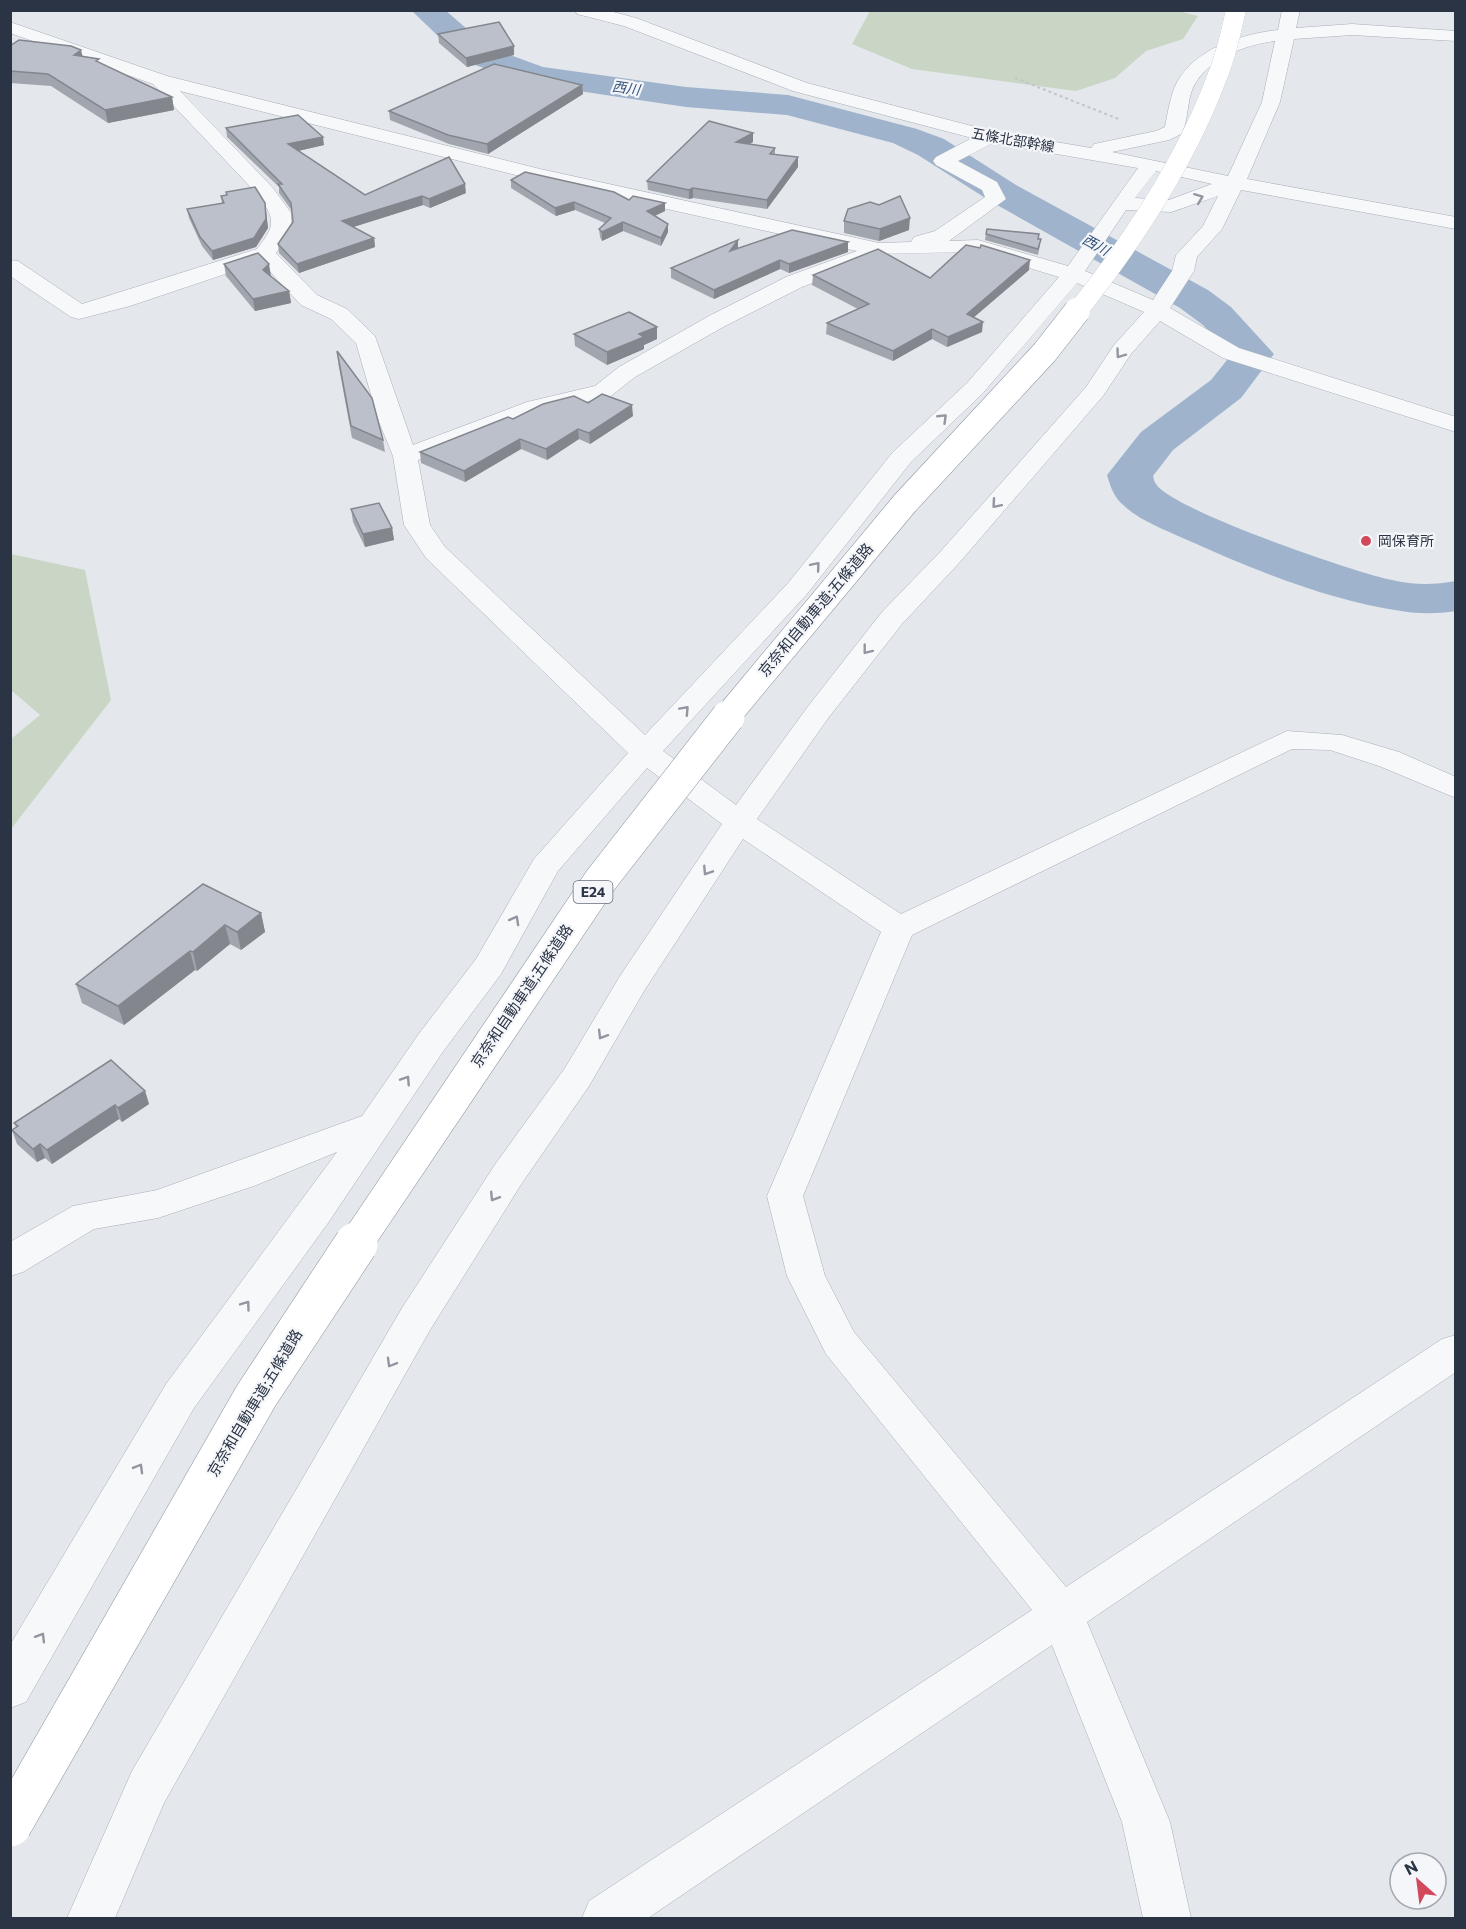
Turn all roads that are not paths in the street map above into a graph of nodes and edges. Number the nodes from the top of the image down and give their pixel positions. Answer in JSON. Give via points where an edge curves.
{"nodes":[{"id":1,"x":583,"y":10,"type":"edge"},
{"id":2,"x":1236,"y":10,"type":"edge"},
{"id":3,"x":1291,"y":10,"type":"edge"},
{"id":4,"x":10,"y":27,"type":"edge"},
{"id":5,"x":1285,"y":35,"type":"junction"},
{"id":6,"x":1455,"y":36,"type":"edge"},
{"id":7,"x":160,"y":80,"type":"junction"},
{"id":8,"x":990,"y":137,"type":"junction"},
{"id":9,"x":1082,"y":152,"type":"junction"},
{"id":10,"x":1151,"y":164,"type":"junction"},
{"id":11,"x":1234,"y":183,"type":"junction"},
{"id":12,"x":1115,"y":211,"type":"junction"},
{"id":13,"x":1455,"y":223,"type":"edge"},
{"id":14,"x":879,"y":249,"type":"junction"},
{"id":15,"x":265,"y":254,"type":"junction"},
{"id":16,"x":10,"y":266,"type":"edge"},
{"id":17,"x":1073,"y":274,"type":"junction"},
{"id":18,"x":1158,"y":310,"type":"junction"},
{"id":19,"x":1455,"y":425,"type":"edge"},
{"id":20,"x":405,"y":456,"type":"junction"},
{"id":21,"x":645,"y":752,"type":"junction"},
{"id":22,"x":1455,"y":789,"type":"edge"},
{"id":23,"x":739,"y":822,"type":"junction"},
{"id":24,"x":899,"y":928,"type":"junction"},
{"id":25,"x":373,"y":1129,"type":"junction"},
{"id":26,"x":10,"y":1261,"type":"edge"},
{"id":27,"x":1455,"y":1351,"type":"edge"},
{"id":28,"x":1062,"y":1614,"type":"junction"},
{"id":29,"x":10,"y":1687,"type":"edge"},
{"id":30,"x":10,"y":1825,"type":"edge"},
{"id":31,"x":92,"y":1918,"type":"edge"},
{"id":32,"x":606,"y":1918,"type":"edge"},
{"id":33,"x":1167,"y":1918,"type":"edge"}],
"edges":[{"from":1,"to":8,"type":"street","name":"五條北部幹線","via":[[630,22],[800,87]]},
{"from":2,"to":30,"type":"highway","name":"京奈和自動車道;五條道路","number":"E24","bridge":true,"via":[[1220,71],[1203,111],[1157,199],[1111,269],[1045,352],[905,503],[761,675],[600,881],[256,1396]]},
{"from":3,"to":5,"type":"street"},
{"from":4,"to":7,"type":"street"},
{"from":5,"to":6,"type":"street","via":[[1347,28]]},
{"from":5,"to":9,"type":"street","via":[[1245,41],[1205,61],[1187,81],[1174,130],[1162,136]]},
{"from":5,"to":11,"type":"street","via":[[1271,102]]},
{"from":7,"to":14,"type":"street","via":[[540,175]]},
{"from":7,"to":15,"type":"street","via":[[266,192],[281,213],[282,231]]},
{"from":8,"to":9,"type":"street","name":"五條北部幹線"},
{"from":8,"to":14,"type":"street","via":[[943,161],[990,186],[996,198],[942,236]]},
{"from":9,"to":10,"type":"street","name":"五條北部幹線"},
{"from":10,"to":11,"type":"street","name":"五條北部幹線"},
{"from":10,"to":12,"type":"street"},
{"from":12,"to":11,"type":"street","one_way":true,"via":[[1171,206]]},
{"from":11,"to":13,"type":"street","name":"五條北部幹線"},
{"from":11,"to":18,"type":"street","via":[[1212,229],[1187,255],[1183,272]]},
{"from":12,"to":17,"type":"street"},
{"from":14,"to":17,"type":"street","via":[[978,246]]},
{"from":14,"to":20,"type":"street","via":[[794,282],[717,321],[627,372],[603,391],[535,407]]},
{"from":15,"to":16,"type":"street","via":[[79,312]]},
{"from":15,"to":20,"type":"street","via":[[309,300],[339,314],[367,341]]},
{"from":17,"to":18,"type":"street"},
{"from":21,"to":17,"type":"street","one_way":true,"via":[[798,588],[902,457],[975,387]]},
{"from":18,"to":19,"type":"street","via":[[1231,353]]},
{"from":18,"to":23,"type":"street","one_way":true,"via":[[1122,350],[1095,391],[892,618]]},
{"from":20,"to":21,"type":"street","via":[[417,525],[435,552]]},
{"from":21,"to":23,"type":"street"},
{"from":25,"to":21,"type":"street","one_way":true,"via":[[489,966],[545,866]]},
{"from":22,"to":24,"type":"street","via":[[1389,759],[1332,741],[1287,740]]},
{"from":23,"to":24,"type":"street"},
{"from":23,"to":31,"type":"street","one_way":true,"via":[[632,984],[577,1077],[509,1173],[416,1319],[148,1787]]},
{"from":24,"to":28,"type":"street","via":[[785,1196],[806,1276],[840,1343]]},
{"from":25,"to":26,"type":"street","via":[[358,1129],[158,1204],[86,1216]]},
{"from":29,"to":25,"type":"street","one_way":true,"via":[[180,1396]]},
{"from":27,"to":28,"type":"street"},
{"from":28,"to":32,"type":"street"},
{"from":28,"to":33,"type":"street","via":[[1146,1822]]}]}
